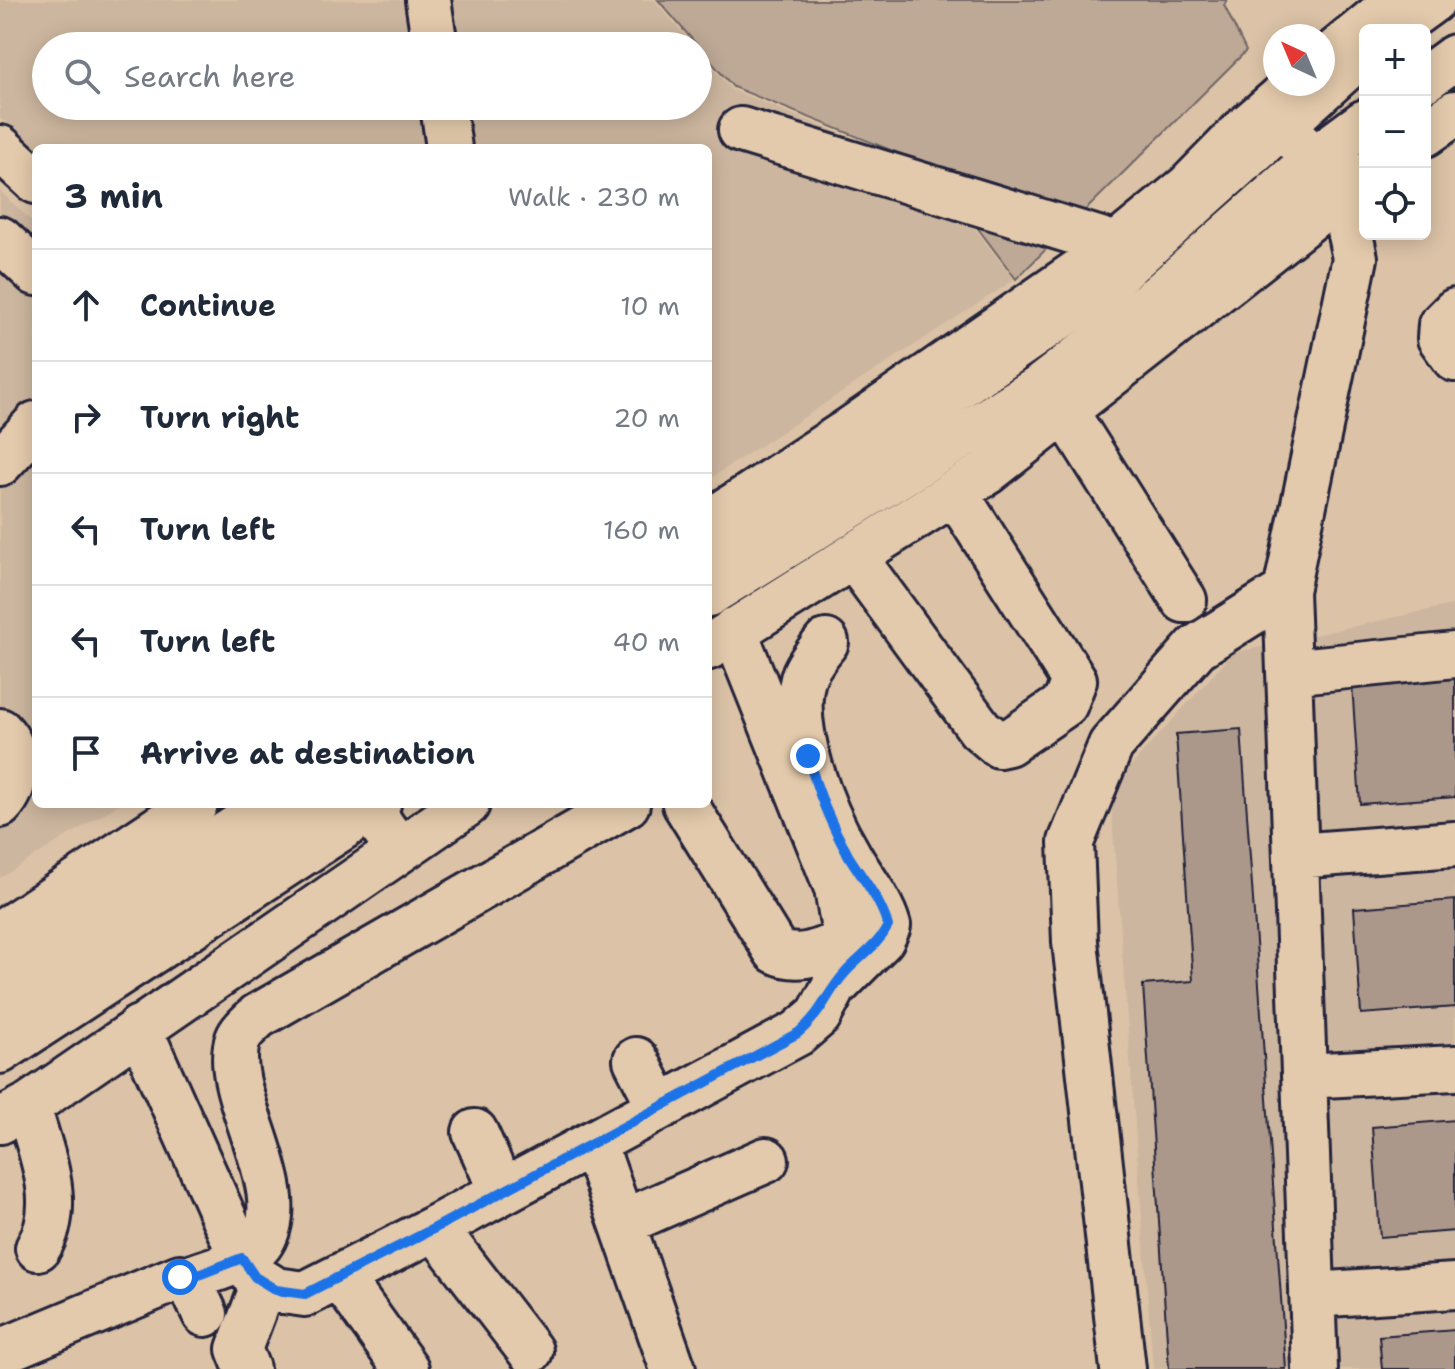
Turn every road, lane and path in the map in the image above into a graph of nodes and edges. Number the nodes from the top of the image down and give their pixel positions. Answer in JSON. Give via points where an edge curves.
{"nodes":[{"id":1,"x":428,"y":0,"type":"edge"},
{"id":2,"x":1398,"y":0,"type":"edge"},
{"id":3,"x":1433,"y":0,"type":"edge"},
{"id":4,"x":1455,"y":15,"type":"edge"},
{"id":5,"x":1400,"y":24,"type":"edge"},
{"id":6,"x":433,"y":32,"type":"edge"},
{"id":7,"x":1431,"y":32,"type":"edge"},
{"id":8,"x":1335,"y":52,"type":"edge"},
{"id":9,"x":1455,"y":57,"type":"edge"},
{"id":10,"x":1359,"y":61,"type":"edge"},
{"id":11,"x":1431,"y":75,"type":"edge"},
{"id":12,"x":1359,"y":88,"type":"edge"},
{"id":13,"x":1455,"y":113,"type":"edge"},
{"id":14,"x":445,"y":120,"type":"edge"},
{"id":15,"x":1359,"y":124,"type":"edge"},
{"id":16,"x":741,"y":130,"type":"dead end"},
{"id":17,"x":1431,"y":130,"type":"edge"},
{"id":18,"x":1309,"y":141,"type":"edge"},
{"id":19,"x":448,"y":144,"type":"edge"},
{"id":20,"x":0,"y":239,"type":"edge"},
{"id":21,"x":1117,"y":245,"type":"junction"},
{"id":22,"x":32,"y":269,"type":"edge"},
{"id":23,"x":1455,"y":311,"type":"edge"},
{"id":24,"x":1455,"y":359,"type":"edge"},
{"id":25,"x":1065,"y":411,"type":"junction"},
{"id":26,"x":32,"y":428,"type":"edge"},
{"id":27,"x":0,"y":463,"type":"edge"},
{"id":28,"x":956,"y":494,"type":"junction"},
{"id":29,"x":712,"y":520,"type":"edge"},
{"id":30,"x":712,"y":548,"type":"edge"},
{"id":31,"x":854,"y":557,"type":"junction"},
{"id":32,"x":712,"y":578,"type":"edge"},
{"id":33,"x":1286,"y":591,"type":"junction"},
{"id":34,"x":712,"y":592,"type":"edge"},
{"id":35,"x":1184,"y":600,"type":"dead end"},
{"id":36,"x":721,"y":639,"type":"edge"},
{"id":37,"x":826,"y":642,"type":"dead end"},
{"id":38,"x":1455,"y":655,"type":"edge"},
{"id":39,"x":1289,"y":672,"type":"junction"},
{"id":40,"x":0,"y":731,"type":"edge"},
{"id":41,"x":0,"y":805,"type":"edge"},
{"id":42,"x":189,"y":808,"type":"edge"},
{"id":43,"x":267,"y":808,"type":"edge"},
{"id":44,"x":359,"y":808,"type":"edge"},
{"id":45,"x":360,"y":808,"type":"edge"},
{"id":46,"x":364,"y":808,"type":"edge"},
{"id":47,"x":461,"y":808,"type":"edge"},
{"id":48,"x":620,"y":808,"type":"edge"},
{"id":49,"x":687,"y":808,"type":"edge"},
{"id":50,"x":1455,"y":844,"type":"edge"},
{"id":51,"x":398,"y":849,"type":"junction"},
{"id":52,"x":1296,"y":856,"type":"junction"},
{"id":53,"x":0,"y":934,"type":"edge"},
{"id":54,"x":846,"y":941,"type":"junction"},
{"id":55,"x":0,"y":981,"type":"edge"},
{"id":56,"x":834,"y":987,"type":"junction"},
{"id":57,"x":0,"y":1024,"type":"edge"},
{"id":58,"x":139,"y":1028,"type":"junction"},
{"id":59,"x":0,"y":1051,"type":"edge"},
{"id":60,"x":636,"y":1060,"type":"dead end"},
{"id":61,"x":1455,"y":1068,"type":"edge"},
{"id":62,"x":1304,"y":1076,"type":"junction"},
{"id":63,"x":660,"y":1107,"type":"junction"},
{"id":64,"x":14,"y":1114,"type":"edge"},
{"id":65,"x":475,"y":1132,"type":"dead end"},
{"id":66,"x":594,"y":1143,"type":"junction"},
{"id":67,"x":766,"y":1160,"type":"dead end"},
{"id":68,"x":502,"y":1192,"type":"junction"},
{"id":69,"x":622,"y":1223,"type":"junction"},
{"id":70,"x":435,"y":1228,"type":"junction"},
{"id":71,"x":38,"y":1248,"type":"dead end"},
{"id":72,"x":253,"y":1270,"type":"junction"},
{"id":73,"x":340,"y":1277,"type":"junction"},
{"id":74,"x":1455,"y":1286,"type":"edge"},
{"id":75,"x":1312,"y":1295,"type":"junction"},
{"id":76,"x":530,"y":1351,"type":"dead end"},
{"id":77,"x":0,"y":1352,"type":"edge"},
{"id":78,"x":247,"y":1369,"type":"edge"},
{"id":79,"x":406,"y":1369,"type":"edge"},
{"id":80,"x":673,"y":1369,"type":"edge"},
{"id":81,"x":1123,"y":1369,"type":"edge"},
{"id":82,"x":1315,"y":1369,"type":"edge"}],
"edges":[{"from":1,"to":6,"type":"main road"},
{"from":2,"to":8,"type":"main road"},
{"from":3,"to":5,"type":"main road"},
{"from":4,"to":7,"type":"main road"},
{"from":9,"to":11,"type":"main road"},
{"from":10,"to":18,"type":"main road"},
{"from":12,"to":18,"type":"main road"},
{"from":13,"to":17,"type":"main road"},
{"from":14,"to":19,"type":"main road"},
{"from":15,"to":18,"type":"main road"},
{"from":16,"to":21,"type":"main road"},
{"from":18,"to":21,"type":"main road","via":[[1189,186]]},
{"from":18,"to":25,"type":"main road"},
{"from":18,"to":30,"type":"main road","via":[[836,471]]},
{"from":18,"to":32,"type":"main road","via":[[1173,260],[1061,348]]},
{"from":18,"to":33,"type":"main road","via":[[1344,206],[1355,258]]},
{"from":18,"to":34,"type":"main road","via":[[1159,296],[1038,389]]},
{"from":20,"to":22,"type":"main road"},
{"from":21,"to":29,"type":"main road"},
{"from":23,"to":24,"type":"main road","via":[[1441,325],[1440,338]]},
{"from":25,"to":28,"type":"main road"},
{"from":25,"to":35,"type":"main road"},
{"from":26,"to":27,"type":"main road"},
{"from":28,"to":31,"type":"main road"},
{"from":28,"to":31,"type":"main road","via":[[1074,680],[1065,704],[1008,743],[999,745],[980,729]]},
{"from":31,"to":36,"type":"main road"},
{"from":33,"to":39,"type":"main road"},
{"from":33,"to":81,"type":"main road","via":[[1197,647],[1111,745],[1071,842],[1075,942]]},
{"from":36,"to":54,"type":"main road","via":[[837,888]]},
{"from":37,"to":56,"type":"main road","via":[[804,676],[801,705],[808,756],[818,796],[888,926],[882,939]]},
{"from":38,"to":39,"type":"main road"},
{"from":39,"to":52,"type":"main road"},
{"from":40,"to":41,"type":"main road","via":[[15,760],[11,794]]},
{"from":42,"to":53,"type":"main road"},
{"from":43,"to":55,"type":"main road"},
{"from":44,"to":57,"type":"main road"},
{"from":45,"to":59,"type":"main road","via":[[316,843]]},
{"from":46,"to":51,"type":"main road"},
{"from":47,"to":51,"type":"main road"},
{"from":48,"to":72,"type":"main road","via":[[258,1016],[238,1039],[237,1070],[272,1209]]},
{"from":49,"to":54,"type":"main road","via":[[776,951],[789,957],[810,955]]},
{"from":50,"to":52,"type":"main road"},
{"from":51,"to":58,"type":"main road"},
{"from":52,"to":62,"type":"main road"},
{"from":54,"to":56,"type":"main road"},
{"from":56,"to":63,"type":"main road","via":[[819,1015],[798,1033]]},
{"from":58,"to":64,"type":"main road"},
{"from":58,"to":72,"type":"main road"},
{"from":60,"to":63,"type":"main road"},
{"from":61,"to":62,"type":"main road"},
{"from":62,"to":75,"type":"main road"},
{"from":63,"to":66,"type":"main road"},
{"from":64,"to":71,"type":"main road","via":[[50,1188],[47,1232]]},
{"from":65,"to":68,"type":"main road"},
{"from":66,"to":68,"type":"main road"},
{"from":66,"to":69,"type":"main road"},
{"from":67,"to":69,"type":"main road"},
{"from":68,"to":70,"type":"main road"},
{"from":69,"to":80,"type":"main road"},
{"from":70,"to":73,"type":"main road"},
{"from":70,"to":76,"type":"main road"},
{"from":72,"to":73,"type":"main road","via":[[276,1290],[305,1294]]},
{"from":72,"to":77,"type":"main road","via":[[197,1296],[180,1277]]},
{"from":72,"to":78,"type":"main road","via":[[239,1349]]},
{"from":73,"to":79,"type":"main road"},
{"from":74,"to":75,"type":"main road"},
{"from":75,"to":82,"type":"main road"}]}
